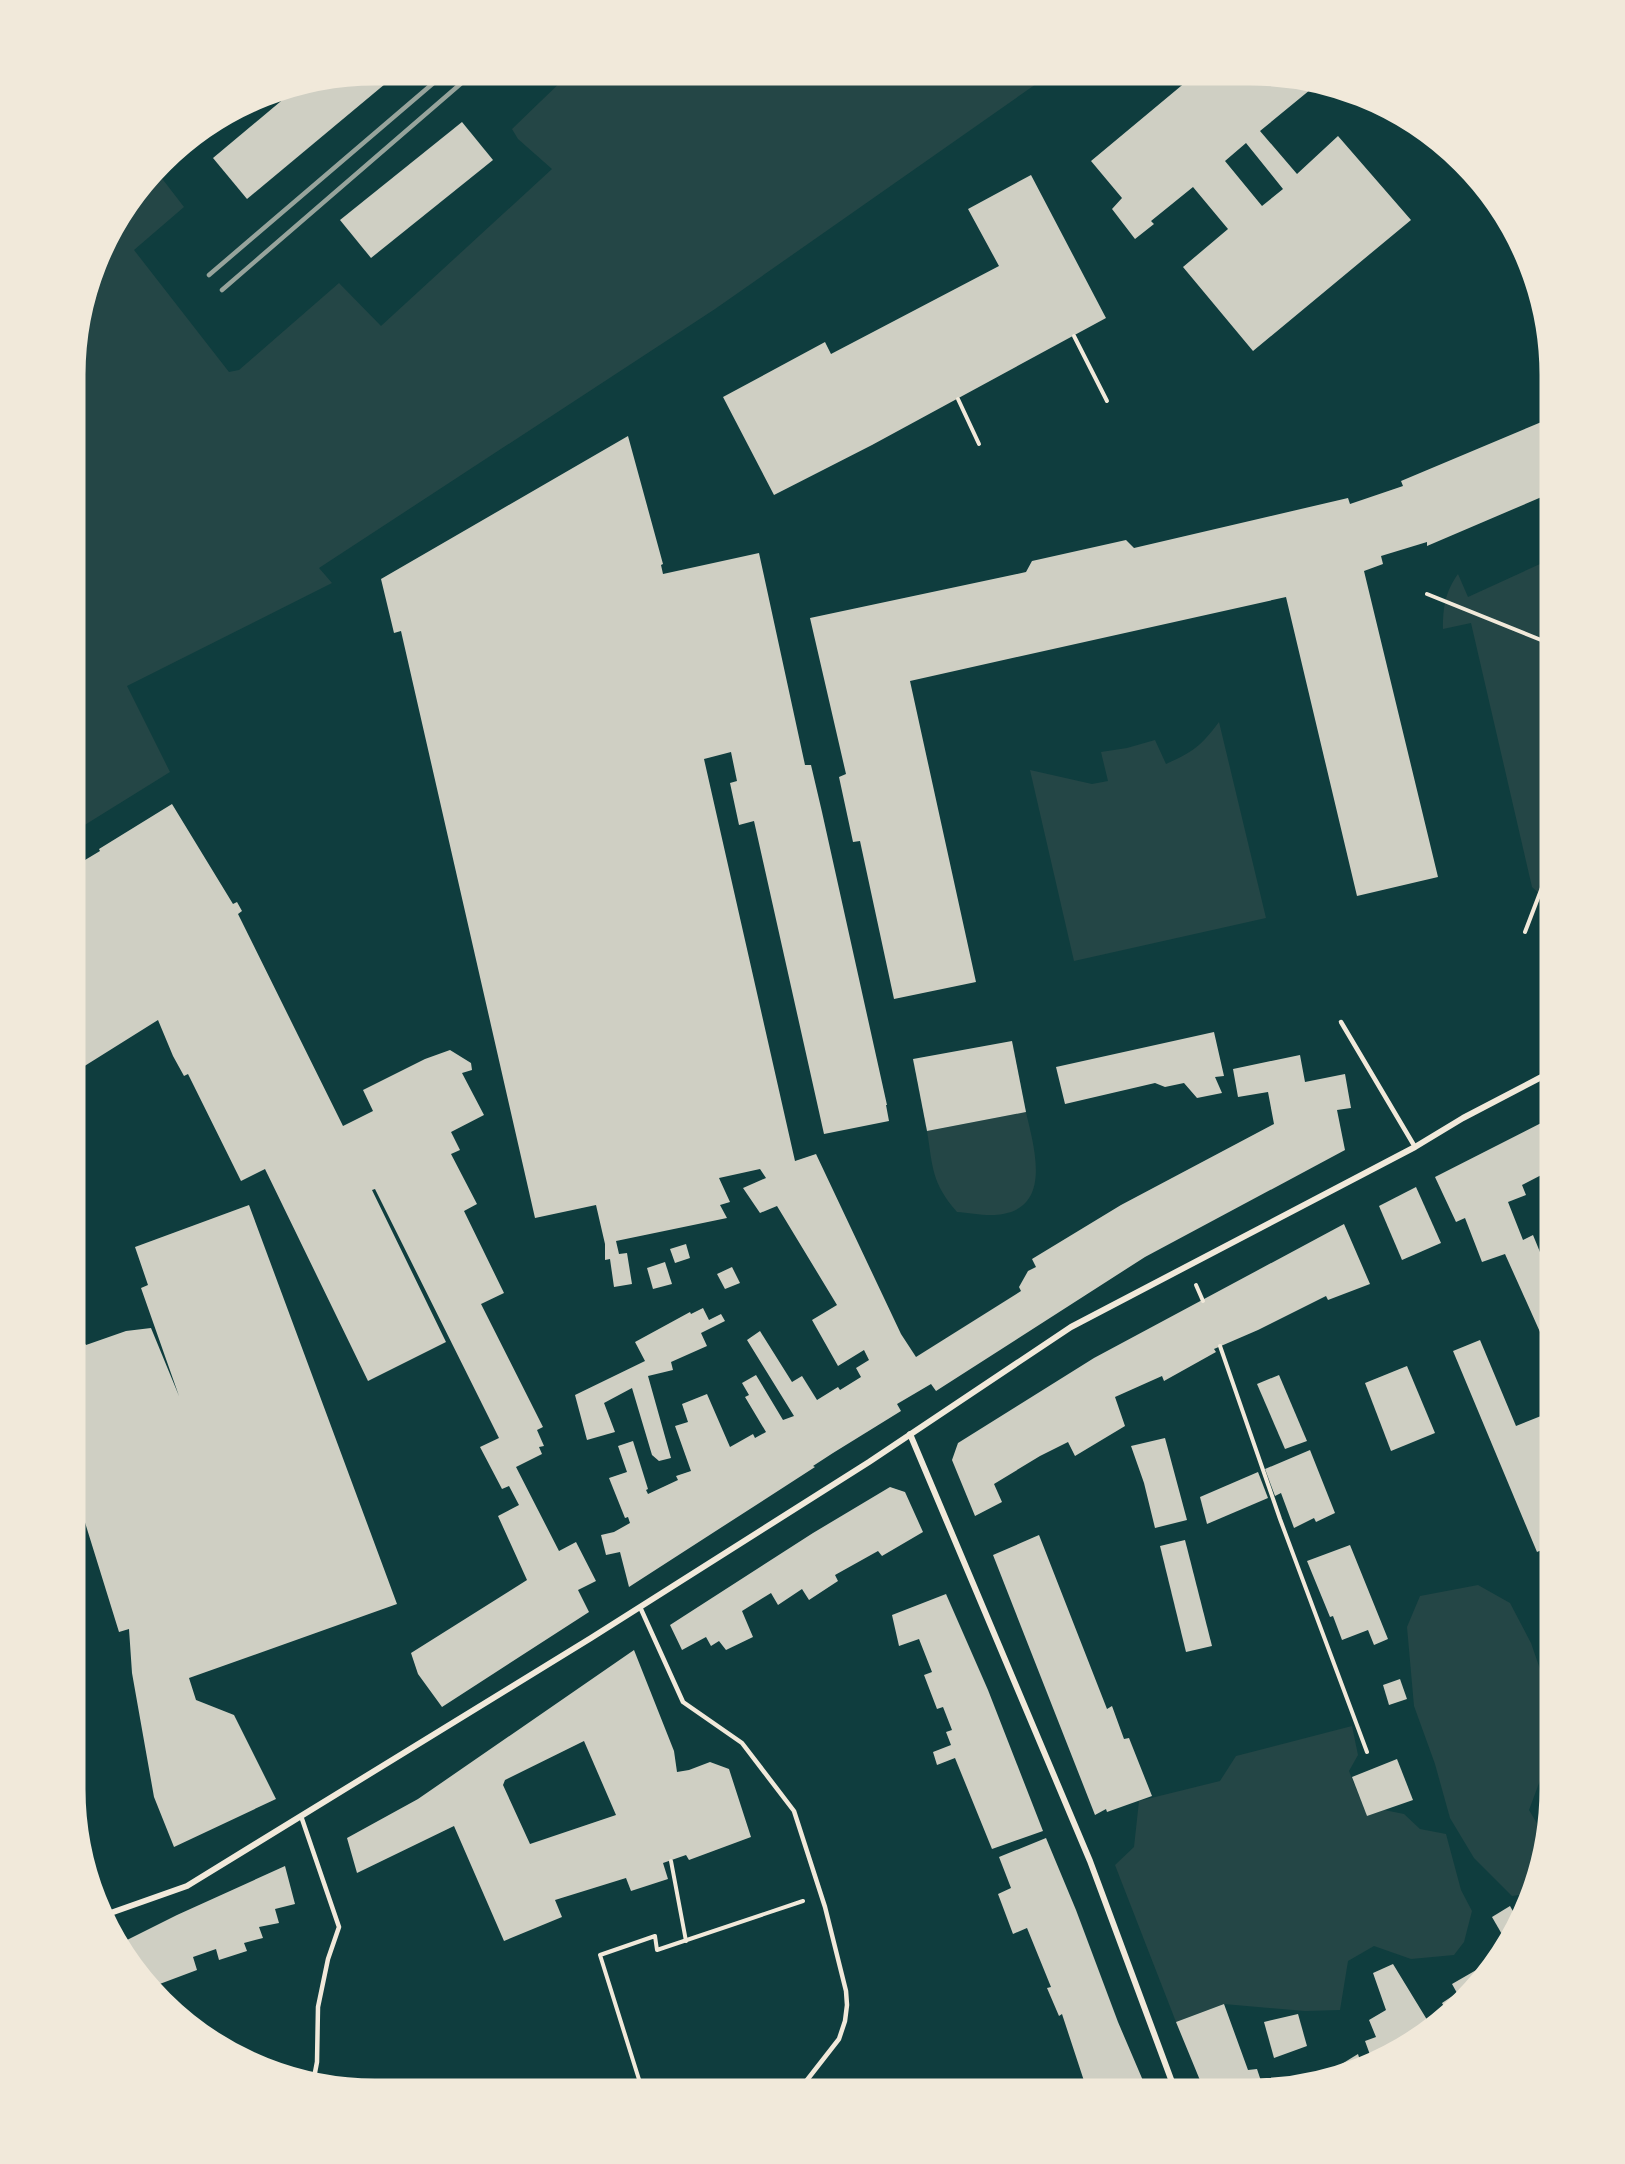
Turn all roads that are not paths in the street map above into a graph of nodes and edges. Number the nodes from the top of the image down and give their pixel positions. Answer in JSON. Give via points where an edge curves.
{"nodes":[{"id":1,"x":1341,"y":1022,"type":"dead end"},
{"id":2,"x":1541,"y":1077,"type":"edge"},
{"id":3,"x":1415,"y":1147,"type":"junction"},
{"id":4,"x":910,"y":1434,"type":"junction"},
{"id":5,"x":640,"y":1607,"type":"junction"},
{"id":6,"x":302,"y":1816,"type":"junction"},
{"id":7,"x":112,"y":1913,"type":"edge"},
{"id":8,"x":315,"y":2073,"type":"edge"},
{"id":9,"x":807,"y":2080,"type":"edge"},
{"id":10,"x":1171,"y":2080,"type":"edge"}],
"edges":[{"from":1,"to":3,"type":"lane"},
{"from":2,"to":3,"type":"street"},
{"from":3,"to":4,"type":"street","via":[[1071,1327]]},
{"from":4,"to":5,"type":"street"},
{"from":4,"to":10,"type":"street","via":[[1090,1861]]},
{"from":5,"to":6,"type":"street"},
{"from":5,"to":9,"type":"lane","via":[[683,1702],[742,1743],[794,1811],[846,1991],[845,2021],[839,2039]]},
{"from":6,"to":7,"type":"street","via":[[187,1886]]},
{"from":6,"to":8,"type":"lane","via":[[339,1927],[318,2007]]}]}
